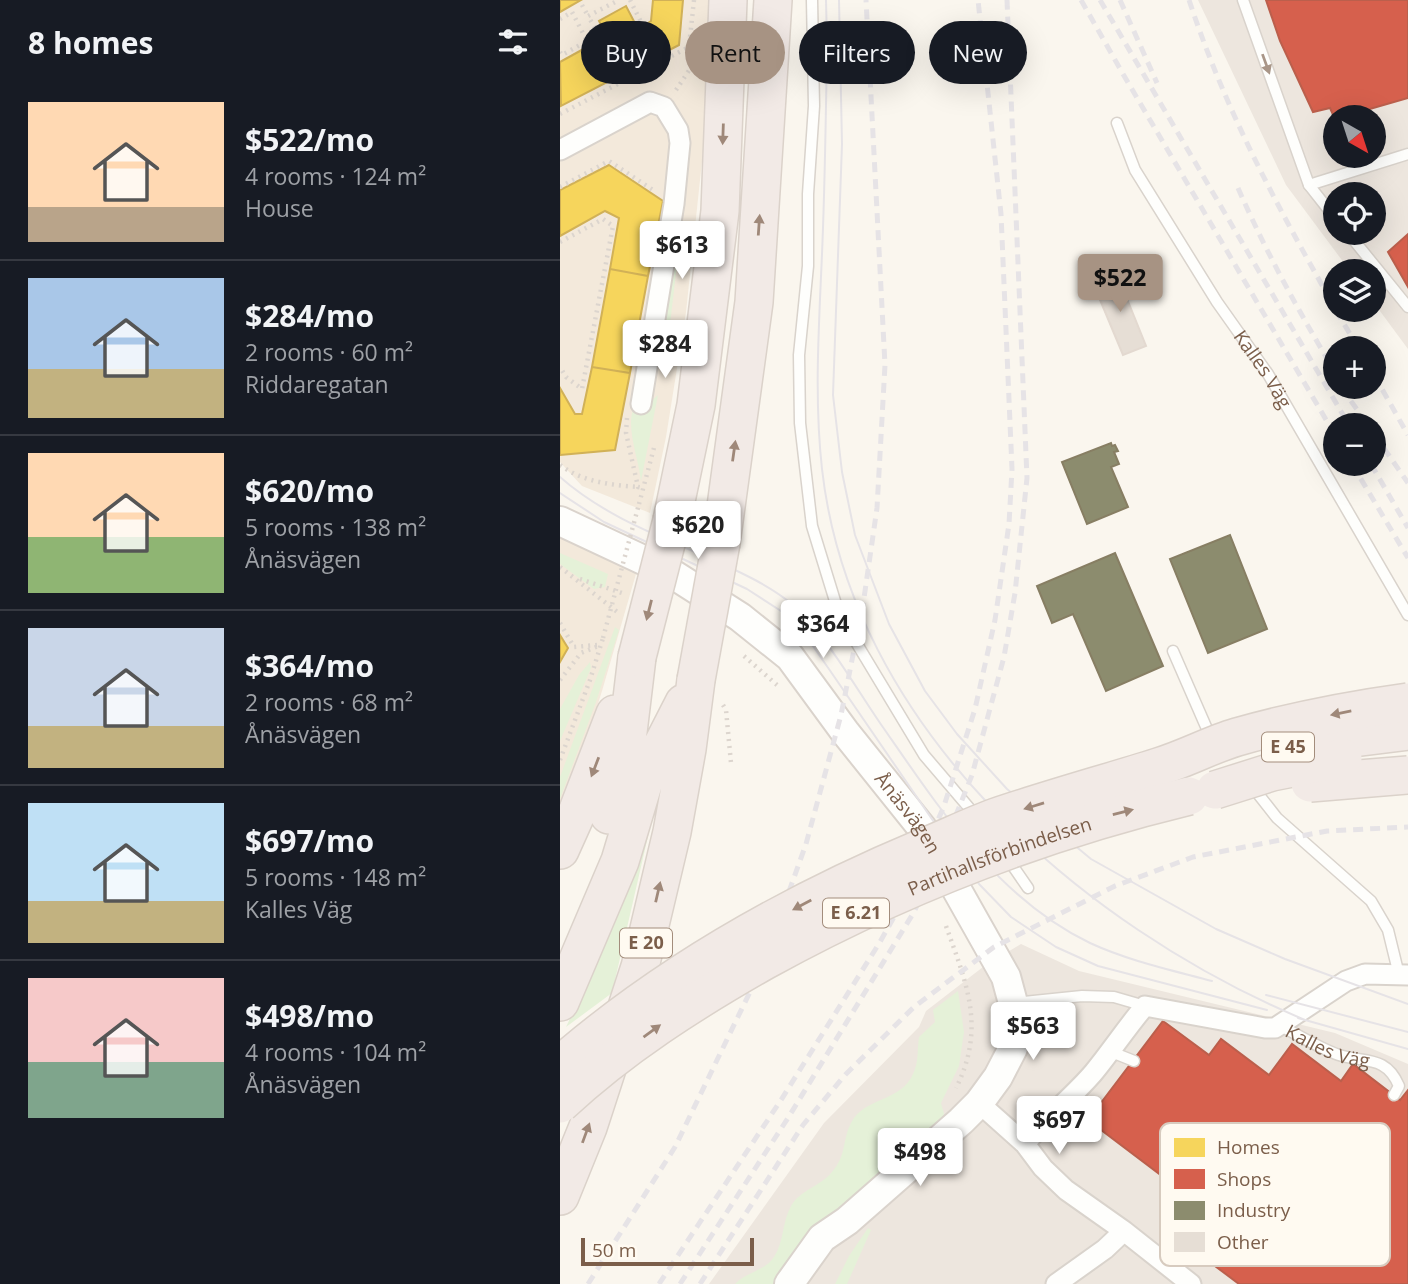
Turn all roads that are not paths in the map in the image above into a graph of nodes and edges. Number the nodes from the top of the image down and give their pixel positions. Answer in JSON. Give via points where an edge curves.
{"nodes":[{"id":1,"x":728,"y":0,"type":"edge"},
{"id":2,"x":773,"y":0,"type":"edge"},
{"id":3,"x":812,"y":0,"type":"edge"},
{"id":4,"x":1242,"y":0,"type":"edge"},
{"id":5,"x":1117,"y":123,"type":"dead end"},
{"id":6,"x":560,"y":150,"type":"edge"},
{"id":7,"x":1408,"y":154,"type":"edge"},
{"id":8,"x":1309,"y":185,"type":"junction"},
{"id":9,"x":1323,"y":203,"type":"edge"},
{"id":10,"x":1358,"y":245,"type":"edge"},
{"id":11,"x":1408,"y":307,"type":"edge"},
{"id":12,"x":641,"y":404,"type":"road end"},
{"id":13,"x":560,"y":521,"type":"edge"},
{"id":14,"x":1408,"y":615,"type":"edge"},
{"id":15,"x":1173,"y":651,"type":"dead end"},
{"id":16,"x":637,"y":657,"type":"junction"},
{"id":17,"x":695,"y":680,"type":"junction"},
{"id":18,"x":1408,"y":702,"type":"edge"},
{"id":19,"x":1408,"y":731,"type":"edge"},
{"id":20,"x":1223,"y":748,"type":"dead end"},
{"id":21,"x":1408,"y":748,"type":"edge"},
{"id":22,"x":1169,"y":764,"type":"junction"},
{"id":23,"x":1408,"y":775,"type":"edge"},
{"id":24,"x":1227,"y":779,"type":"junction"},
{"id":25,"x":989,"y":831,"type":"dead end"},
{"id":26,"x":996,"y":843,"type":"dead end"},
{"id":27,"x":560,"y":850,"type":"edge"},
{"id":28,"x":1028,"y":888,"type":"dead end"},
{"id":29,"x":560,"y":941,"type":"edge"},
{"id":30,"x":1403,"y":976,"type":"edge"},
{"id":31,"x":560,"y":1002,"type":"edge"},
{"id":32,"x":1013,"y":1003,"type":"junction"},
{"id":33,"x":1145,"y":1006,"type":"junction"},
{"id":34,"x":1279,"y":1025,"type":"junction"},
{"id":35,"x":1109,"y":1051,"type":"junction"},
{"id":36,"x":1133,"y":1060,"type":"dead end"},
{"id":37,"x":560,"y":1065,"type":"edge"},
{"id":38,"x":1394,"y":1095,"type":"dead end"},
{"id":39,"x":979,"y":1103,"type":"junction"},
{"id":40,"x":560,"y":1104,"type":"edge"},
{"id":41,"x":1025,"y":1144,"type":"junction"},
{"id":42,"x":560,"y":1196,"type":"edge"},
{"id":43,"x":847,"y":1221,"type":"junction"},
{"id":44,"x":1124,"y":1231,"type":"junction"},
{"id":45,"x":1160,"y":1259,"type":"edge"},
{"id":46,"x":1168,"y":1266,"type":"edge"},
{"id":47,"x":789,"y":1284,"type":"edge"},
{"id":48,"x":807,"y":1284,"type":"edge"},
{"id":49,"x":1056,"y":1284,"type":"edge"},
{"id":50,"x":1191,"y":1284,"type":"edge"}],
"edges":[{"from":1,"to":16,"type":"highway","one_way":true,"bridge":true,"via":[[720,211],[696,405]]},
{"from":17,"to":2,"type":"highway","number":"E 20","one_way":true,"bridge":true,"via":[[721,543],[754,302]]},
{"from":3,"to":25,"type":"lane","via":[[814,106],[808,266],[799,355],[800,423],[812,526],[839,614],[924,755]]},
{"from":4,"to":8,"type":"lane","one_way":true},
{"from":5,"to":14,"type":"lane","name":"Kalles Väg","via":[[1135,170],[1268,374]]},
{"from":6,"to":12,"type":"street","via":[[650,102],[664,107],[678,130],[674,204]]},
{"from":7,"to":8,"type":"lane"},
{"from":8,"to":9,"type":"lane"},
{"from":10,"to":11,"type":"lane"},
{"from":13,"to":32,"type":"street","name":"Ånäsvägen","via":[[671,573],[740,617],[790,657],[922,828],[1006,977]]},
{"from":15,"to":20,"type":"lane","via":[[1207,729]]},
{"from":16,"to":27,"type":"highway","one_way":true},
{"from":16,"to":29,"type":"highway","via":[[619,784],[589,874]]},
{"from":17,"to":31,"type":"highway","via":[[644,781],[620,861]]},
{"from":42,"to":17,"type":"highway","number":"E 20","one_way":true,"via":[[588,1127],[640,967],[672,832]]},
{"from":18,"to":22,"type":"highway","name":"Partihallsförbindelsen","number":"E 6.21","one_way":true,"bridge":true,"via":[[1237,738]]},
{"from":19,"to":22,"type":"highway","name":"Partihallsförbindelsen","number":"E 45","bridge":true},
{"from":21,"to":24,"type":"highway","name":"Partihallsförbindelsen","number":"E 45","bridge":true},
{"from":22,"to":37,"type":"highway","name":"Partihallsförbindelsen","number":"E 6.21","one_way":true,"bridge":true,"via":[[994,818],[881,865],[719,951],[646,998]]},
{"from":23,"to":24,"type":"highway","number":"E 6.21","bridge":true},
{"from":24,"to":30,"type":"lane","name":"Kalles Väg","via":[[1371,901],[1388,930]]},
{"from":40,"to":24,"type":"highway","name":"Partihallsförbindelsen","number":"E 6.21","one_way":true,"bridge":true,"via":[[590,1076],[701,996],[869,906],[1008,849]]},
{"from":26,"to":28,"type":"lane"},
{"from":30,"to":34,"type":"street","name":"Kalles Väg","via":[[1365,974],[1346,981]]},
{"from":32,"to":33,"type":"lane","name":"Kalles Väg","via":[[1082,996],[1114,997]]},
{"from":32,"to":39,"type":"street","name":"Ånäsvägen","via":[[1013,1048]]},
{"from":33,"to":34,"type":"street","name":"Kalles Väg","via":[[1265,1028]]},
{"from":33,"to":35,"type":"street"},
{"from":34,"to":38,"type":"lane","name":"Kalles Väg","via":[[1339,1055],[1374,1060],[1393,1072],[1399,1086]]},
{"from":35,"to":36,"type":"lane"},
{"from":35,"to":41,"type":"street"},
{"from":39,"to":41,"type":"street"},
{"from":39,"to":43,"type":"street","name":"Ånäsvägen"},
{"from":41,"to":44,"type":"street","via":[[1066,1190]]},
{"from":43,"to":47,"type":"street","name":"Ånäsvägen","via":[[822,1238]]},
{"from":43,"to":48,"type":"street","name":"Ånäsvägen","via":[[837,1244]]},
{"from":44,"to":45,"type":"street"},
{"from":44,"to":49,"type":"street"},
{"from":46,"to":50,"type":"street"}]}
